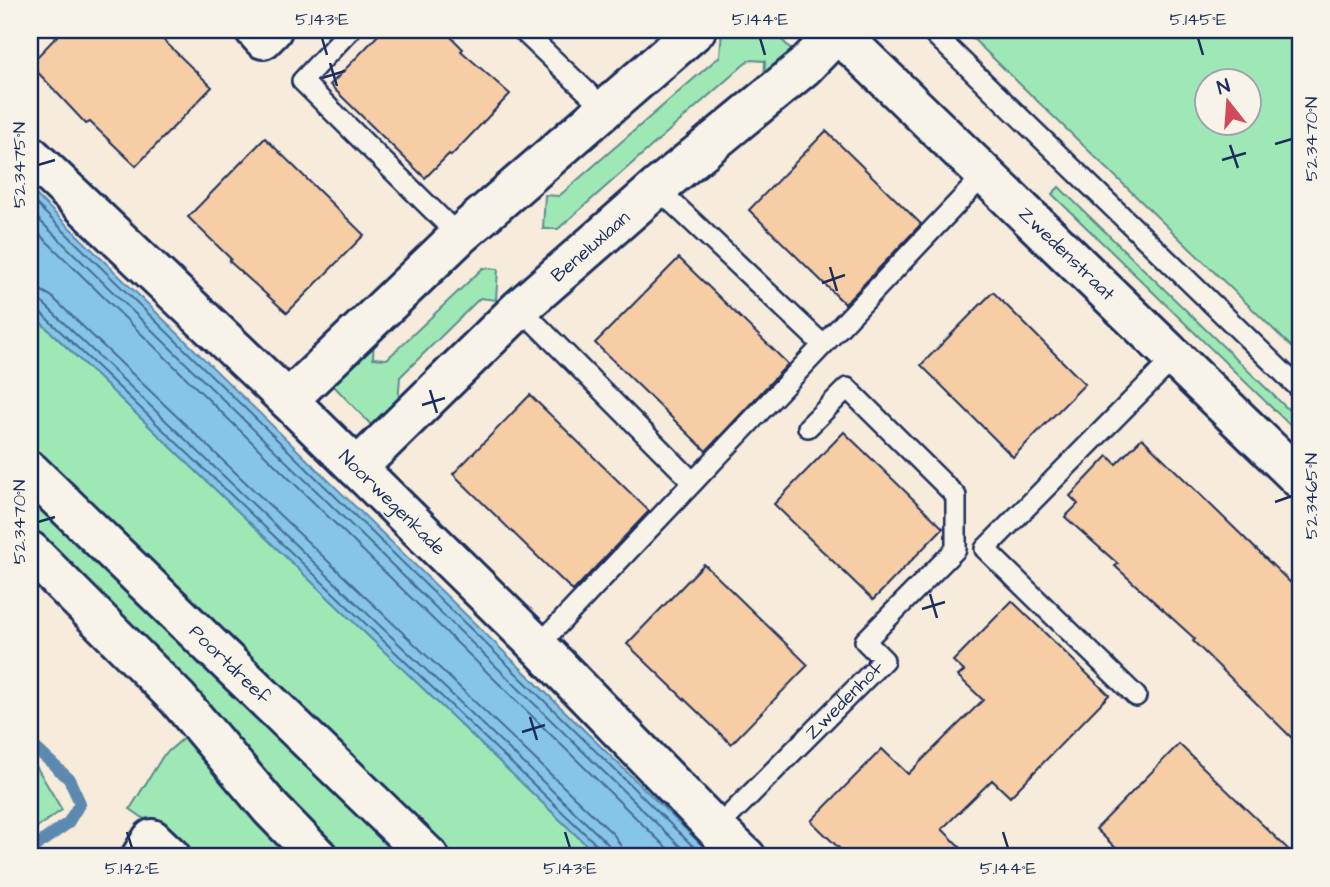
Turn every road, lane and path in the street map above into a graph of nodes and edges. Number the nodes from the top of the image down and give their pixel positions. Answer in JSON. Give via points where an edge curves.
{"nodes":[{"id":1,"x":254,"y":30,"type":"edge"},
{"id":2,"x":272,"y":30,"type":"edge"},
{"id":3,"x":350,"y":30,"type":"edge"},
{"id":4,"x":522,"y":30,"type":"edge"},
{"id":5,"x":696,"y":30,"type":"edge"},
{"id":6,"x":930,"y":30,"type":"edge"},
{"id":7,"x":833,"y":33,"type":"edge"},
{"id":8,"x":605,"y":109,"type":"junction"},
{"id":9,"x":30,"y":155,"type":"edge"},
{"id":10,"x":985,"y":174,"type":"junction"},
{"id":11,"x":657,"y":188,"type":"junction"},
{"id":12,"x":459,"y":236,"type":"junction"},
{"id":13,"x":520,"y":308,"type":"junction"},
{"id":14,"x":823,"y":345,"type":"junction"},
{"id":15,"x":1174,"y":358,"type":"junction"},
{"id":16,"x":1300,"y":389,"type":"edge"},
{"id":17,"x":288,"y":400,"type":"junction"},
{"id":18,"x":808,"y":427,"type":"dead end"},
{"id":19,"x":357,"y":468,"type":"junction"},
{"id":20,"x":30,"y":471,"type":"edge"},
{"id":21,"x":1300,"y":479,"type":"edge"},
{"id":22,"x":693,"y":482,"type":"junction"},
{"id":23,"x":30,"y":551,"type":"edge"},
{"id":24,"x":538,"y":646,"type":"junction"},
{"id":25,"x":1136,"y":696,"type":"dead end"},
{"id":26,"x":716,"y":829,"type":"junction"},
{"id":27,"x":141,"y":857,"type":"edge"},
{"id":28,"x":171,"y":857,"type":"edge"},
{"id":29,"x":318,"y":857,"type":"edge"},
{"id":30,"x":429,"y":857,"type":"edge"},
{"id":31,"x":746,"y":857,"type":"edge"}],
"edges":[{"from":1,"to":2,"type":"street","via":[[263,39]]},
{"from":3,"to":12,"type":"lane","via":[[302,81]]},
{"from":4,"to":8,"type":"lane"},
{"from":5,"to":8,"type":"street"},
{"from":6,"to":16,"type":"lane"},
{"from":7,"to":10,"type":"street","name":"Zwedenstraat"},
{"from":7,"to":11,"type":"street","name":"Beneluxlaan","via":[[804,67]]},
{"from":8,"to":12,"type":"street"},
{"from":9,"to":17,"type":"street","name":"Noorwegenkade"},
{"from":10,"to":14,"type":"lane"},
{"from":10,"to":15,"type":"street","name":"Zwedenstraat"},
{"from":11,"to":13,"type":"street","name":"Beneluxlaan"},
{"from":11,"to":14,"type":"lane"},
{"from":12,"to":17,"type":"street"},
{"from":13,"to":19,"type":"street","name":"Beneluxlaan"},
{"from":13,"to":22,"type":"lane"},
{"from":14,"to":22,"type":"lane"},
{"from":15,"to":21,"type":"street","name":"Zwedenstraat"},
{"from":15,"to":25,"type":"lane","via":[[985,549]]},
{"from":17,"to":19,"type":"street","name":"Noorwegenkade"},
{"from":18,"to":26,"type":"lane","name":"Zwedenhof","via":[[847,388],[956,496],[956,549],[865,641],[884,660]]},
{"from":19,"to":24,"type":"street","name":"Noorwegenkade"},
{"from":20,"to":30,"type":"street","name":"Poortdreef"},
{"from":22,"to":24,"type":"lane"},
{"from":23,"to":29,"type":"street","via":[[178,699]]},
{"from":24,"to":26,"type":"street","name":"Noorwegenkade"},
{"from":26,"to":31,"type":"street","name":"Noorwegenkade"},
{"from":27,"to":28,"type":"street","via":[[152,839]]}]}
